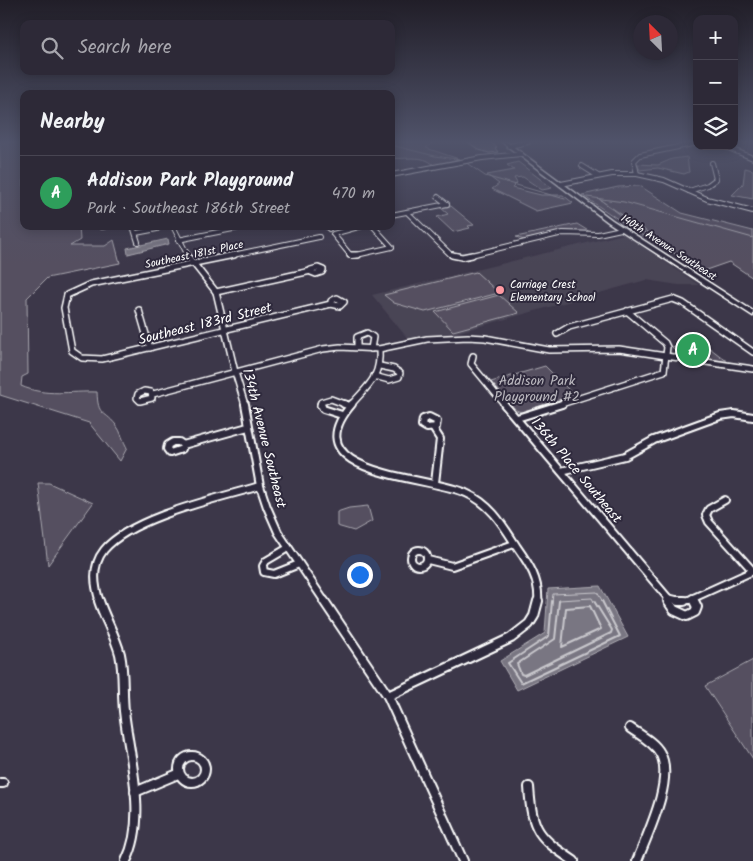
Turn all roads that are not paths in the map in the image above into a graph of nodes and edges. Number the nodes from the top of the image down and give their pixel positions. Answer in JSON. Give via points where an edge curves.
{"nodes":[{"id":1,"x":569,"y":182,"type":"edge"},
{"id":2,"x":669,"y":182,"type":"edge"},
{"id":3,"x":714,"y":182,"type":"edge"},
{"id":4,"x":560,"y":184,"type":"joint"},
{"id":5,"x":689,"y":191,"type":"junction"},
{"id":6,"x":438,"y":197,"type":"dead end"},
{"id":7,"x":753,"y":211,"type":"edge"},
{"id":8,"x":408,"y":212,"type":"junction"},
{"id":9,"x":395,"y":215,"type":"edge"},
{"id":10,"x":621,"y":228,"type":"junction"},
{"id":11,"x":135,"y":230,"type":"edge"},
{"id":12,"x":152,"y":230,"type":"edge"},
{"id":13,"x":174,"y":230,"type":"edge"},
{"id":14,"x":228,"y":230,"type":"edge"},
{"id":15,"x":348,"y":230,"type":"edge"},
{"id":16,"x":377,"y":230,"type":"edge"},
{"id":17,"x":136,"y":233,"type":"junction"},
{"id":18,"x":318,"y":237,"type":"dead end"},
{"id":19,"x":513,"y":238,"type":"dead end"},
{"id":20,"x":178,"y":240,"type":"junction"},
{"id":21,"x":138,"y":242,"type":"dead end"},
{"id":22,"x":519,"y":244,"type":"junction"},
{"id":23,"x":194,"y":263,"type":"junction"},
{"id":24,"x":310,"y":271,"type":"dead end"},
{"id":25,"x":216,"y":292,"type":"junction"},
{"id":26,"x":331,"y":304,"type":"dead end"},
{"id":27,"x":139,"y":310,"type":"dead end"},
{"id":28,"x":627,"y":311,"type":"junction"},
{"id":29,"x":753,"y":314,"type":"edge"},
{"id":30,"x":225,"y":330,"type":"junction"},
{"id":31,"x":557,"y":334,"type":"dead end"},
{"id":32,"x":356,"y":347,"type":"junction"},
{"id":33,"x":150,"y":348,"type":"junction"},
{"id":34,"x":371,"y":349,"type":"junction"},
{"id":35,"x":379,"y":349,"type":"junction"},
{"id":36,"x":753,"y":352,"type":"edge"},
{"id":37,"x":473,"y":356,"type":"dead end"},
{"id":38,"x":667,"y":356,"type":"junction"},
{"id":39,"x":83,"y":358,"type":"joint"},
{"id":40,"x":380,"y":366,"type":"junction"},
{"id":41,"x":753,"y":369,"type":"edge"},
{"id":42,"x":236,"y":372,"type":"junction"},
{"id":43,"x":374,"y":376,"type":"junction"},
{"id":44,"x":153,"y":394,"type":"dead end"},
{"id":45,"x":350,"y":406,"type":"junction"},
{"id":46,"x":342,"y":415,"type":"junction"},
{"id":47,"x":753,"y":417,"type":"edge"},
{"id":48,"x":517,"y":418,"type":"junction"},
{"id":49,"x":248,"y":427,"type":"junction"},
{"id":50,"x":433,"y":428,"type":"dead end"},
{"id":51,"x":183,"y":445,"type":"dead end"},
{"id":52,"x":561,"y":471,"type":"junction"},
{"id":53,"x":435,"y":483,"type":"junction"},
{"id":54,"x":260,"y":486,"type":"junction"},
{"id":55,"x":725,"y":500,"type":"dead end"},
{"id":56,"x":514,"y":544,"type":"junction"},
{"id":57,"x":288,"y":548,"type":"junction"},
{"id":58,"x":428,"y":560,"type":"dead end"},
{"id":59,"x":299,"y":564,"type":"junction"},
{"id":60,"x":753,"y":570,"type":"edge"},
{"id":61,"x":668,"y":598,"type":"junction"},
{"id":62,"x":693,"y":598,"type":"junction"},
{"id":63,"x":388,"y":696,"type":"junction"},
{"id":64,"x":630,"y":728,"type":"dead end"},
{"id":65,"x":178,"y":774,"type":"dead end"},
{"id":66,"x":529,"y":787,"type":"dead end"},
{"id":67,"x":135,"y":792,"type":"junction"},
{"id":68,"x":126,"y":861,"type":"edge"},
{"id":69,"x":463,"y":861,"type":"edge"},
{"id":70,"x":574,"y":861,"type":"edge"},
{"id":71,"x":637,"y":861,"type":"edge"}],
"edges":[{"from":1,"to":4,"type":"street"},
{"from":2,"to":5,"type":"street"},
{"from":3,"to":5,"type":"street"},
{"from":4,"to":10,"type":"main road","name":"140th Avenue Southeast"},
{"from":5,"to":7,"type":"street"},
{"from":6,"to":8,"type":"street","via":[[447,204]]},
{"from":8,"to":9,"type":"street"},
{"from":8,"to":22,"type":"street","via":[[450,254],[456,256]]},
{"from":10,"to":22,"type":"street","via":[[598,234],[563,233]]},
{"from":10,"to":29,"type":"main road","name":"140th Avenue Southeast"},
{"from":11,"to":17,"type":"street"},
{"from":12,"to":17,"type":"street"},
{"from":13,"to":20,"type":"street","name":"134th Avenue Southeast"},
{"from":14,"to":20,"type":"street"},
{"from":15,"to":16,"type":"street","via":[[333,234],[351,256],[392,247]]},
{"from":17,"to":21,"type":"street"},
{"from":18,"to":23,"type":"street","name":"Southeast 181st Place"},
{"from":19,"to":22,"type":"street"},
{"from":20,"to":23,"type":"street","name":"134th Avenue Southeast"},
{"from":23,"to":25,"type":"street","name":"134th Avenue Southeast"},
{"from":23,"to":39,"type":"street","name":"Southeast 181st Place","via":[[91,284],[67,295],[64,308],[72,350]]},
{"from":24,"to":25,"type":"street"},
{"from":25,"to":30,"type":"street","name":"134th Avenue Southeast"},
{"from":26,"to":30,"type":"street","name":"Southeast 183rd Street"},
{"from":27,"to":33,"type":"street"},
{"from":28,"to":31,"type":"street","via":[[569,327]]},
{"from":28,"to":36,"type":"street","via":[[673,299]]},
{"from":28,"to":38,"type":"street","via":[[665,343]]},
{"from":30,"to":33,"type":"street","name":"Southeast 183rd Street"},
{"from":30,"to":42,"type":"street","name":"134th Avenue Southeast"},
{"from":32,"to":34,"type":"street"},
{"from":32,"to":34,"type":"street","via":[[357,337],[367,333],[373,337]]},
{"from":32,"to":42,"type":"street","via":[[323,349]]},
{"from":33,"to":39,"type":"street","name":"Southeast 183rd Street","via":[[102,359]]},
{"from":34,"to":35,"type":"street"},
{"from":35,"to":38,"type":"street","via":[[451,336],[485,338],[549,350],[619,350]]},
{"from":35,"to":40,"type":"street"},
{"from":37,"to":48,"type":"street","name":"136th Place Southeast","via":[[471,364]]},
{"from":38,"to":41,"type":"street"},
{"from":38,"to":48,"type":"street","via":[[664,371],[660,373]]},
{"from":40,"to":43,"type":"street"},
{"from":40,"to":43,"type":"street","via":[[394,369],[400,375],[392,380]]},
{"from":42,"to":44,"type":"street"},
{"from":42,"to":49,"type":"street","name":"134th Avenue Southeast","via":[[247,410]]},
{"from":43,"to":45,"type":"street"},
{"from":45,"to":46,"type":"street"},
{"from":45,"to":46,"type":"street","via":[[331,399],[321,402],[323,409]]},
{"from":46,"to":53,"type":"street","via":[[335,432],[337,443],[353,463],[368,470]]},
{"from":47,"to":52,"type":"street","via":[[720,416],[654,440],[625,456]]},
{"from":48,"to":52,"type":"street","name":"136th Place Southeast"},
{"from":49,"to":51,"type":"street"},
{"from":49,"to":54,"type":"street","name":"134th Avenue Southeast"},
{"from":50,"to":53,"type":"street","via":[[440,439]]},
{"from":52,"to":61,"type":"street","name":"136th Place Southeast"},
{"from":53,"to":56,"type":"street","via":[[480,500],[496,516]]},
{"from":54,"to":57,"type":"street","name":"134th Avenue Southeast","via":[[278,532]]},
{"from":54,"to":67,"type":"street","via":[[139,525],[104,550],[98,564],[95,576],[102,610],[120,652]]},
{"from":55,"to":60,"type":"street","via":[[709,509],[706,515]]},
{"from":56,"to":58,"type":"street","via":[[452,566]]},
{"from":56,"to":63,"type":"street","via":[[531,565],[538,587],[537,608],[529,623],[510,639]]},
{"from":57,"to":59,"type":"street","name":"134th Avenue Southeast"},
{"from":57,"to":59,"type":"street","via":[[266,560],[264,572],[274,574]]},
{"from":59,"to":63,"type":"street","name":"134th Avenue Southeast"},
{"from":60,"to":62,"type":"street"},
{"from":61,"to":62,"type":"street","via":[[685,602]]},
{"from":61,"to":62,"type":"street","name":"136th Place Southeast","via":[[672,610],[684,616],[691,616],[697,610]]},
{"from":63,"to":69,"type":"street","name":"134th Avenue Southeast"},
{"from":64,"to":71,"type":"street","via":[[661,754],[666,769],[665,783]]},
{"from":65,"to":67,"type":"street"},
{"from":66,"to":70,"type":"street","via":[[535,828],[544,840]]},
{"from":67,"to":68,"type":"street","via":[[136,831]]}]}
